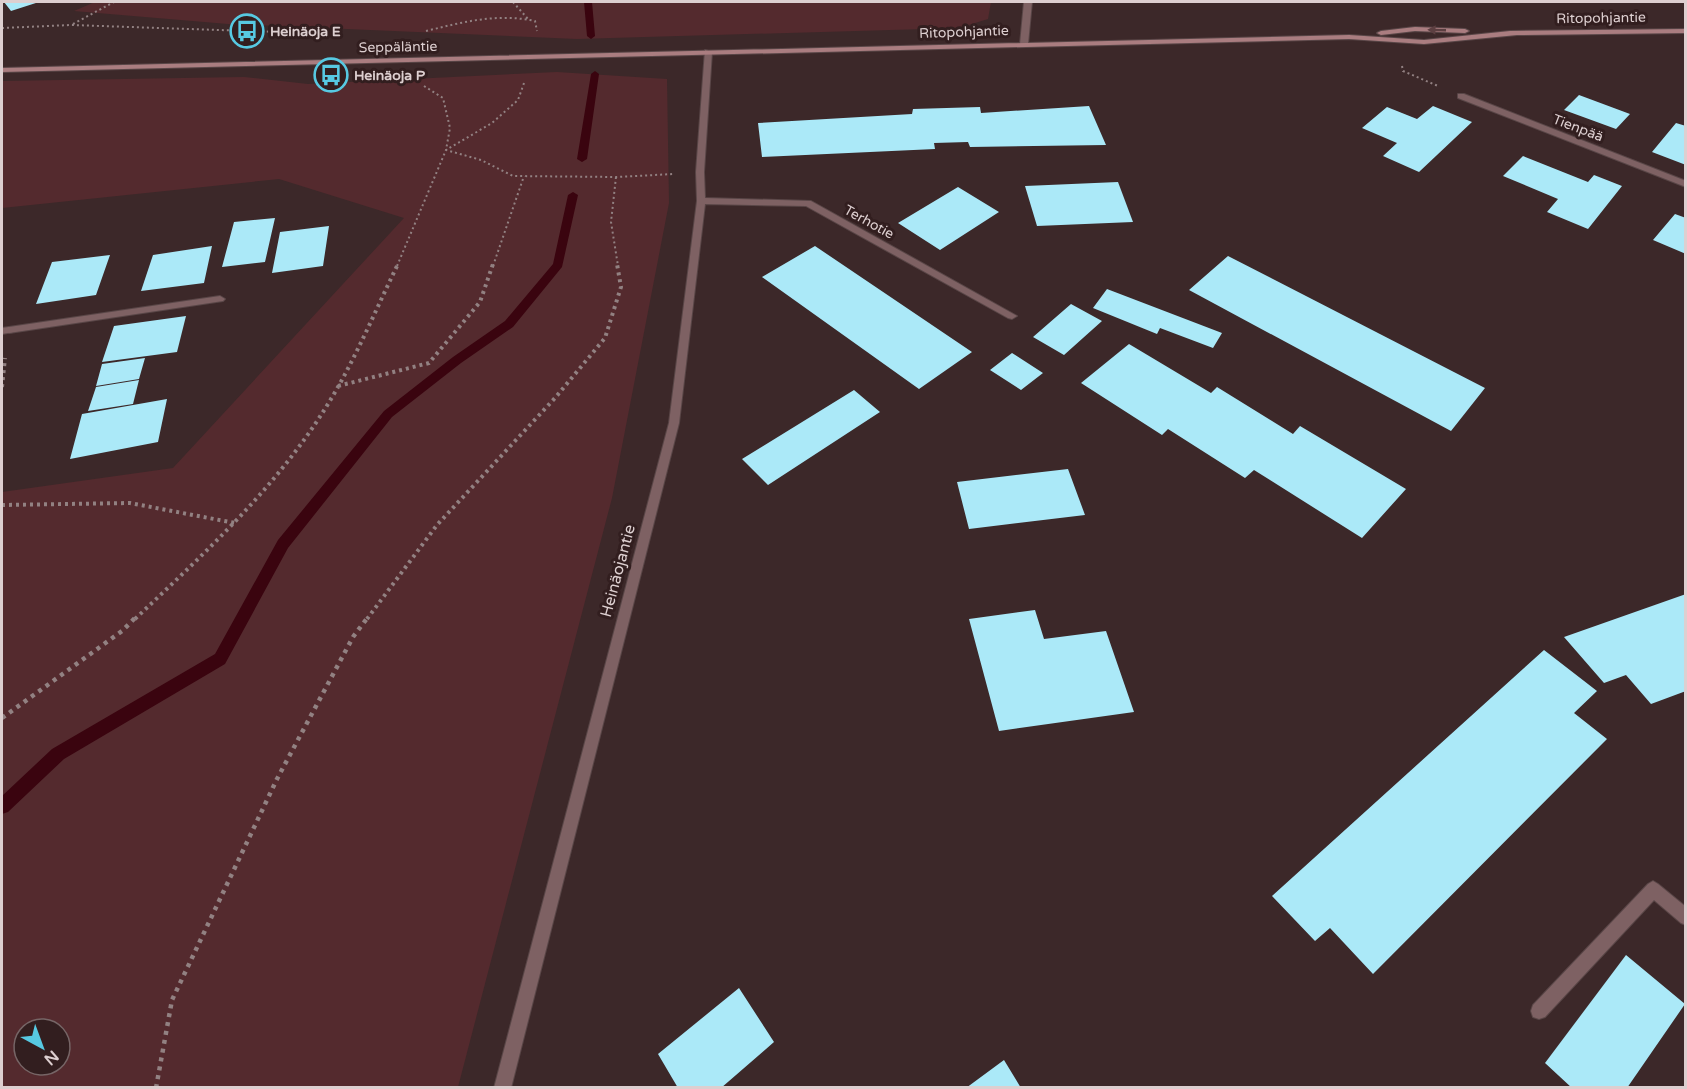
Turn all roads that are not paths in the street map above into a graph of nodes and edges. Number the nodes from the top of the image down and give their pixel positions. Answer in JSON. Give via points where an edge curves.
{"nodes":[{"id":1,"x":1028,"y":2,"type":"edge"},
{"id":2,"x":1686,"y":31,"type":"edge"},
{"id":3,"x":1024,"y":44,"type":"junction"},
{"id":4,"x":708,"y":52,"type":"junction"},
{"id":5,"x":580,"y":56,"type":"joint"},
{"id":6,"x":2,"y":70,"type":"edge"},
{"id":7,"x":1461,"y":96,"type":"dead end"},
{"id":8,"x":1686,"y":184,"type":"edge"},
{"id":9,"x":700,"y":201,"type":"junction"},
{"id":10,"x":220,"y":299,"type":"dead end"},
{"id":11,"x":1012,"y":316,"type":"dead end"},
{"id":12,"x":5,"y":330,"type":"edge"},
{"id":13,"x":1686,"y":918,"type":"edge"},
{"id":14,"x":1539,"y":1011,"type":"dead end"},
{"id":15,"x":502,"y":1088,"type":"edge"}],
"edges":[{"from":1,"to":3,"type":"street"},
{"from":2,"to":3,"type":"main road","name":"Ritopohjantie","via":[[1517,33],[1424,42],[1349,37]]},
{"from":3,"to":4,"type":"main road","name":"Ritopohjantie"},
{"from":4,"to":5,"type":"main road","name":"Ritopohjantie"},
{"from":4,"to":9,"type":"street","name":"Heinäojantie"},
{"from":5,"to":6,"type":"main road","name":"Seppäläntie"},
{"from":7,"to":8,"type":"street","name":"Tienpää"},
{"from":9,"to":11,"type":"street","name":"Terhotie","via":[[808,203]]},
{"from":9,"to":15,"type":"street","name":"Heinäojantie","via":[[674,423]]},
{"from":10,"to":12,"type":"street"},
{"from":13,"to":14,"type":"street","via":[[1653,889]]}]}
